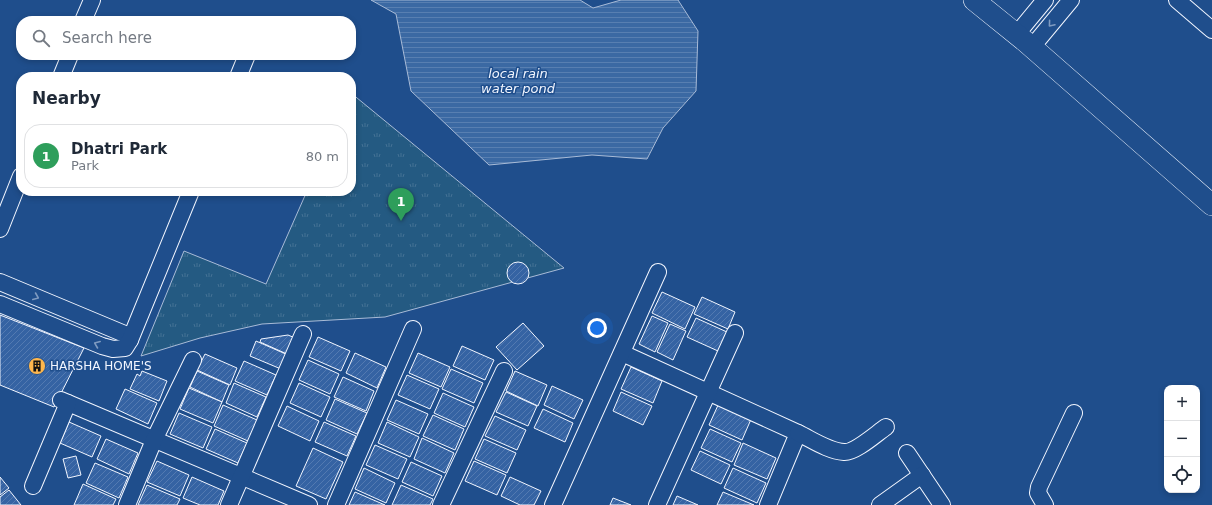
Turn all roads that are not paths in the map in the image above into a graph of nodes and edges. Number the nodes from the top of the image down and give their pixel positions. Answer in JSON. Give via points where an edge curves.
{"nodes":[{"id":1,"x":92,"y":0,"type":"edge"},
{"id":2,"x":974,"y":0,"type":"edge"},
{"id":3,"x":1045,"y":0,"type":"edge"},
{"id":4,"x":1071,"y":0,"type":"edge"},
{"id":5,"x":1177,"y":0,"type":"edge"},
{"id":6,"x":85,"y":16,"type":"edge"},
{"id":7,"x":1212,"y":30,"type":"edge"},
{"id":8,"x":1024,"y":41,"type":"junction"},
{"id":9,"x":68,"y":60,"type":"edge"},
{"id":10,"x":246,"y":60,"type":"edge"},
{"id":11,"x":63,"y":72,"type":"edge"},
{"id":12,"x":240,"y":72,"type":"edge"},
{"id":13,"x":16,"y":189,"type":"edge"},
{"id":14,"x":189,"y":196,"type":"edge"},
{"id":15,"x":1212,"y":205,"type":"edge"},
{"id":16,"x":0,"y":229,"type":"edge"},
{"id":17,"x":658,"y":272,"type":"dead end"},
{"id":18,"x":0,"y":282,"type":"edge"},
{"id":19,"x":0,"y":304,"type":"edge"},
{"id":20,"x":412,"y":329,"type":"dead end"},
{"id":21,"x":735,"y":333,"type":"dead end"},
{"id":22,"x":303,"y":334,"type":"dead end"},
{"id":23,"x":130,"y":340,"type":"junction"},
{"id":24,"x":622,"y":353,"type":"junction"},
{"id":25,"x":193,"y":360,"type":"dead end"},
{"id":26,"x":504,"y":371,"type":"dead end"},
{"id":27,"x":708,"y":392,"type":"junction"},
{"id":28,"x":1074,"y":413,"type":"dead end"},
{"id":29,"x":886,"y":427,"type":"dead end"},
{"id":30,"x":798,"y":433,"type":"junction"},
{"id":31,"x":154,"y":440,"type":"junction"},
{"id":32,"x":907,"y":453,"type":"dead end"},
{"id":33,"x":922,"y":475,"type":"junction"},
{"id":34,"x":241,"y":476,"type":"junction"},
{"id":35,"x":33,"y":486,"type":"dead end"},
{"id":36,"x":127,"y":505,"type":"edge"},
{"id":37,"x":229,"y":505,"type":"edge"},
{"id":38,"x":309,"y":505,"type":"edge"},
{"id":39,"x":336,"y":505,"type":"edge"},
{"id":40,"x":441,"y":505,"type":"edge"},
{"id":41,"x":553,"y":505,"type":"edge"},
{"id":42,"x":657,"y":505,"type":"edge"},
{"id":43,"x":768,"y":505,"type":"edge"},
{"id":44,"x":880,"y":505,"type":"edge"},
{"id":45,"x":942,"y":505,"type":"edge"},
{"id":46,"x":1045,"y":505,"type":"edge"}],
"edges":[{"from":1,"to":6,"type":"street"},
{"from":2,"to":8,"type":"street"},
{"from":3,"to":8,"type":"street"},
{"from":4,"to":8,"type":"street","one_way":true},
{"from":5,"to":7,"type":"street"},
{"from":8,"to":15,"type":"street"},
{"from":9,"to":11,"type":"street"},
{"from":10,"to":12,"type":"street"},
{"from":13,"to":16,"type":"street"},
{"from":14,"to":23,"type":"street"},
{"from":17,"to":24,"type":"street"},
{"from":18,"to":23,"type":"street","one_way":true,"via":[[127,335]]},
{"from":23,"to":19,"type":"street","one_way":true,"via":[[125,348],[114,349]]},
{"from":20,"to":39,"type":"street"},
{"from":21,"to":27,"type":"street"},
{"from":22,"to":34,"type":"street"},
{"from":24,"to":27,"type":"street"},
{"from":24,"to":41,"type":"street"},
{"from":25,"to":31,"type":"street"},
{"from":26,"to":40,"type":"street"},
{"from":27,"to":30,"type":"street"},
{"from":27,"to":42,"type":"street"},
{"from":28,"to":46,"type":"street","via":[[1039,486],[1038,493]]},
{"from":29,"to":30,"type":"street","via":[[858,447],[845,452],[834,450]]},
{"from":30,"to":43,"type":"street"},
{"from":31,"to":34,"type":"street"},
{"from":31,"to":35,"type":"street","via":[[64,402]]},
{"from":31,"to":36,"type":"street"},
{"from":32,"to":33,"type":"street"},
{"from":33,"to":44,"type":"street"},
{"from":33,"to":45,"type":"street"},
{"from":34,"to":37,"type":"street"},
{"from":34,"to":38,"type":"street"}]}
